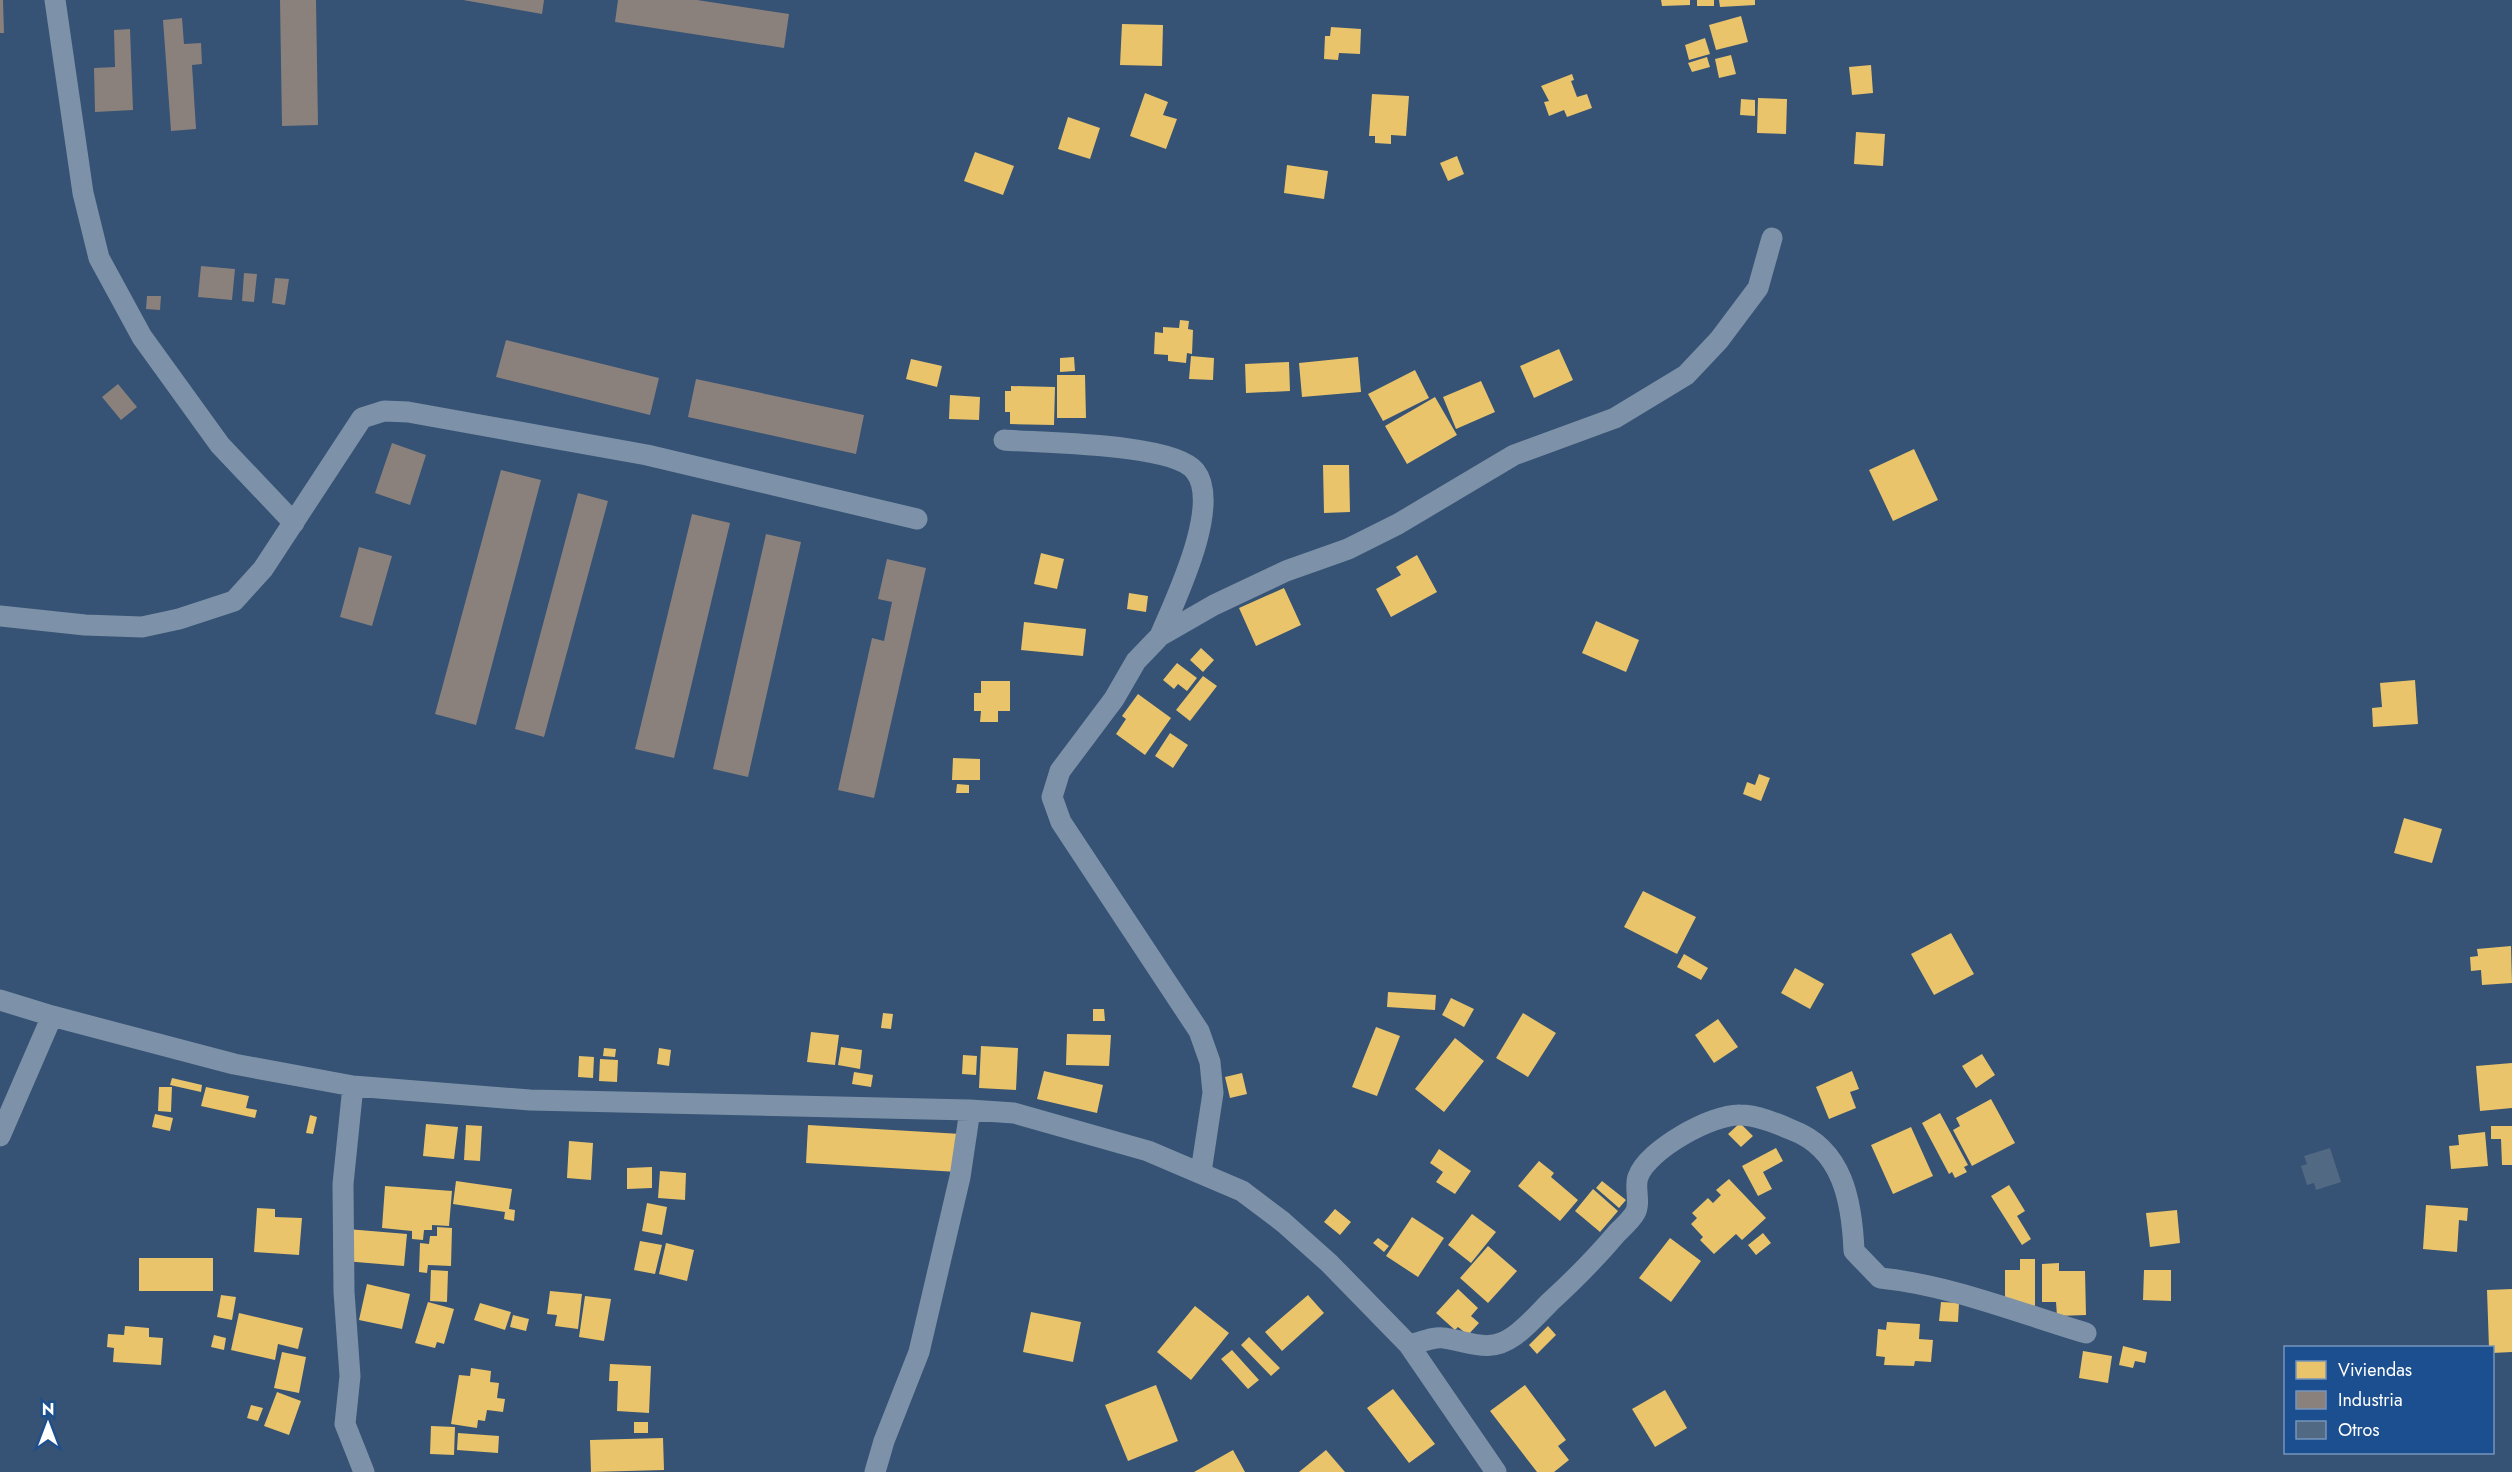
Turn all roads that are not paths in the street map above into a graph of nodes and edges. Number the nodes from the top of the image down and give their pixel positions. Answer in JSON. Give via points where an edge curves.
{"nodes":[{"id":1,"x":55,"y":0,"type":"edge"},
{"id":2,"x":1772,"y":238,"type":"dead end"},
{"id":3,"x":1004,"y":441,"type":"dead end"},
{"id":4,"x":917,"y":519,"type":"dead end"},
{"id":5,"x":294,"y":523,"type":"junction"},
{"id":6,"x":0,"y":616,"type":"edge"},
{"id":7,"x":1160,"y":636,"type":"junction"},
{"id":8,"x":0,"y":1000,"type":"edge"},
{"id":9,"x":52,"y":1016,"type":"junction"},
{"id":10,"x":353,"y":1086,"type":"junction"},
{"id":11,"x":970,"y":1110,"type":"junction"},
{"id":12,"x":0,"y":1136,"type":"edge"},
{"id":13,"x":1201,"y":1172,"type":"junction"},
{"id":14,"x":2086,"y":1333,"type":"dead end"},
{"id":15,"x":1409,"y":1345,"type":"junction"},
{"id":16,"x":364,"y":1472,"type":"edge"},
{"id":17,"x":875,"y":1472,"type":"edge"},
{"id":18,"x":1496,"y":1472,"type":"edge"}],
"edges":[{"from":1,"to":5,"type":"street","via":[[83,193],[99,258],[142,337],[214,436]]},
{"from":2,"to":7,"type":"street","via":[[1758,288],[1719,340],[1686,375],[1614,418],[1514,455],[1398,524],[1214,605]]},
{"from":3,"to":7,"type":"street","via":[[1141,449],[1182,461],[1196,471],[1202,489],[1201,531]]},
{"from":4,"to":5,"type":"street","via":[[647,455],[384,411],[362,418]]},
{"from":5,"to":6,"type":"street","via":[[263,569],[234,601],[179,619],[142,627]]},
{"from":7,"to":13,"type":"street","via":[[1136,661],[1114,699],[1060,771],[1052,797],[1061,822],[1199,1031],[1210,1062],[1212,1093]]},
{"from":8,"to":9,"type":"street"},
{"from":9,"to":10,"type":"street","via":[[234,1065]]},
{"from":9,"to":12,"type":"street"},
{"from":10,"to":11,"type":"street","via":[[530,1100]]},
{"from":10,"to":16,"type":"street","via":[[343,1184],[350,1376],[345,1424]]},
{"from":11,"to":13,"type":"street","via":[[1014,1113],[1060,1124],[1148,1150]]},
{"from":11,"to":17,"type":"street","via":[[960,1177],[919,1352]]},
{"from":13,"to":15,"type":"street","via":[[1242,1191],[1283,1222]]},
{"from":14,"to":15,"type":"street","via":[[1958,1294],[1880,1278],[1854,1251],[1849,1198],[1823,1148],[1795,1131],[1740,1115],[1717,1118],[1654,1155],[1638,1177],[1637,1211],[1591,1263],[1515,1336],[1498,1346],[1460,1343],[1443,1337]]},
{"from":15,"to":18,"type":"street"}]}
